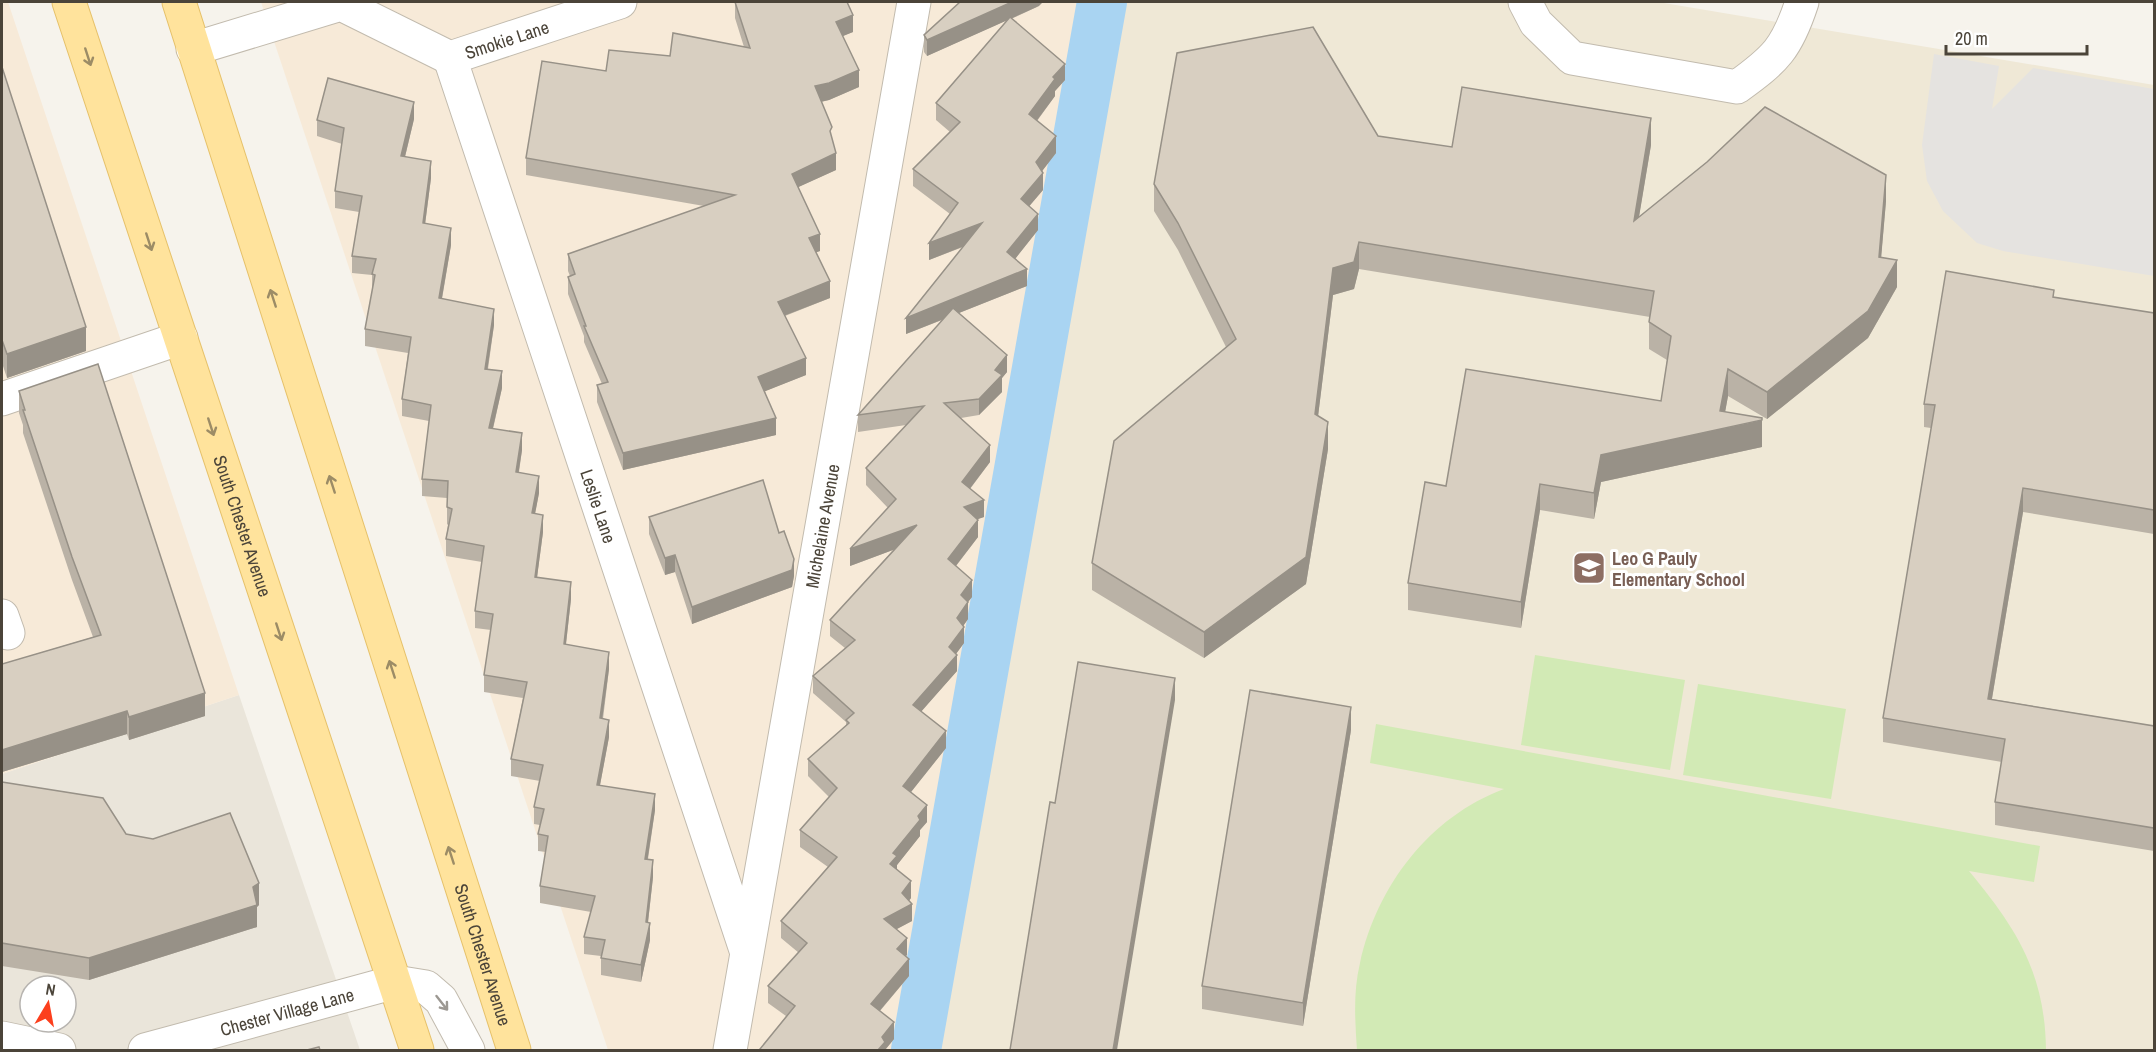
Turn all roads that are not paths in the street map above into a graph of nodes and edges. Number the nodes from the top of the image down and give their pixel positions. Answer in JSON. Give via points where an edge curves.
{"nodes":[{"id":1,"x":69,"y":2,"type":"edge"},
{"id":2,"x":179,"y":2,"type":"edge"},
{"id":3,"x":620,"y":2,"type":"edge"},
{"id":4,"x":914,"y":2,"type":"edge"},
{"id":5,"x":1526,"y":2,"type":"edge"},
{"id":6,"x":1802,"y":2,"type":"edge"},
{"id":7,"x":194,"y":50,"type":"junction"},
{"id":8,"x":450,"y":58,"type":"junction"},
{"id":9,"x":181,"y":338,"type":"junction"},
{"id":10,"x":2,"y":399,"type":"edge"},
{"id":11,"x":747,"y":955,"type":"junction"},
{"id":12,"x":395,"y":982,"type":"junction"},
{"id":13,"x":2,"y":1038,"type":"edge"},
{"id":14,"x":59,"y":1050,"type":"edge"},
{"id":15,"x":145,"y":1050,"type":"edge"},
{"id":16,"x":417,"y":1050,"type":"edge"},
{"id":17,"x":468,"y":1050,"type":"edge"},
{"id":18,"x":514,"y":1050,"type":"edge"},
{"id":19,"x":730,"y":1050,"type":"edge"}],
"edges":[{"from":1,"to":9,"type":"main road","name":"South Chester Avenue","one_way":true},
{"from":2,"to":7,"type":"main road","name":"South Chester Avenue"},
{"from":3,"to":8,"type":"street","name":"Smokie Lane"},
{"from":4,"to":11,"type":"street","name":"Michelaine Avenue"},
{"from":5,"to":6,"type":"street","via":[[1536,23],[1572,58],[1737,87],[1767,66],[1791,35]]},
{"from":7,"to":8,"type":"street","name":"Smokie Lane","via":[[341,4]]},
{"from":18,"to":7,"type":"main road","name":"South Chester Avenue","one_way":true},
{"from":8,"to":11,"type":"street","name":"Leslie Lane"},
{"from":9,"to":10,"type":"street"},
{"from":9,"to":12,"type":"main road","name":"South Chester Avenue","one_way":true},
{"from":11,"to":19,"type":"street","name":"Michelaine Avenue"},
{"from":12,"to":15,"type":"street","name":"Chester Village Lane"},
{"from":12,"to":16,"type":"main road","name":"South Chester Avenue"},
{"from":12,"to":17,"type":"street","one_way":true,"via":[[426,987],[441,999]]},
{"from":13,"to":14,"type":"street"}]}
